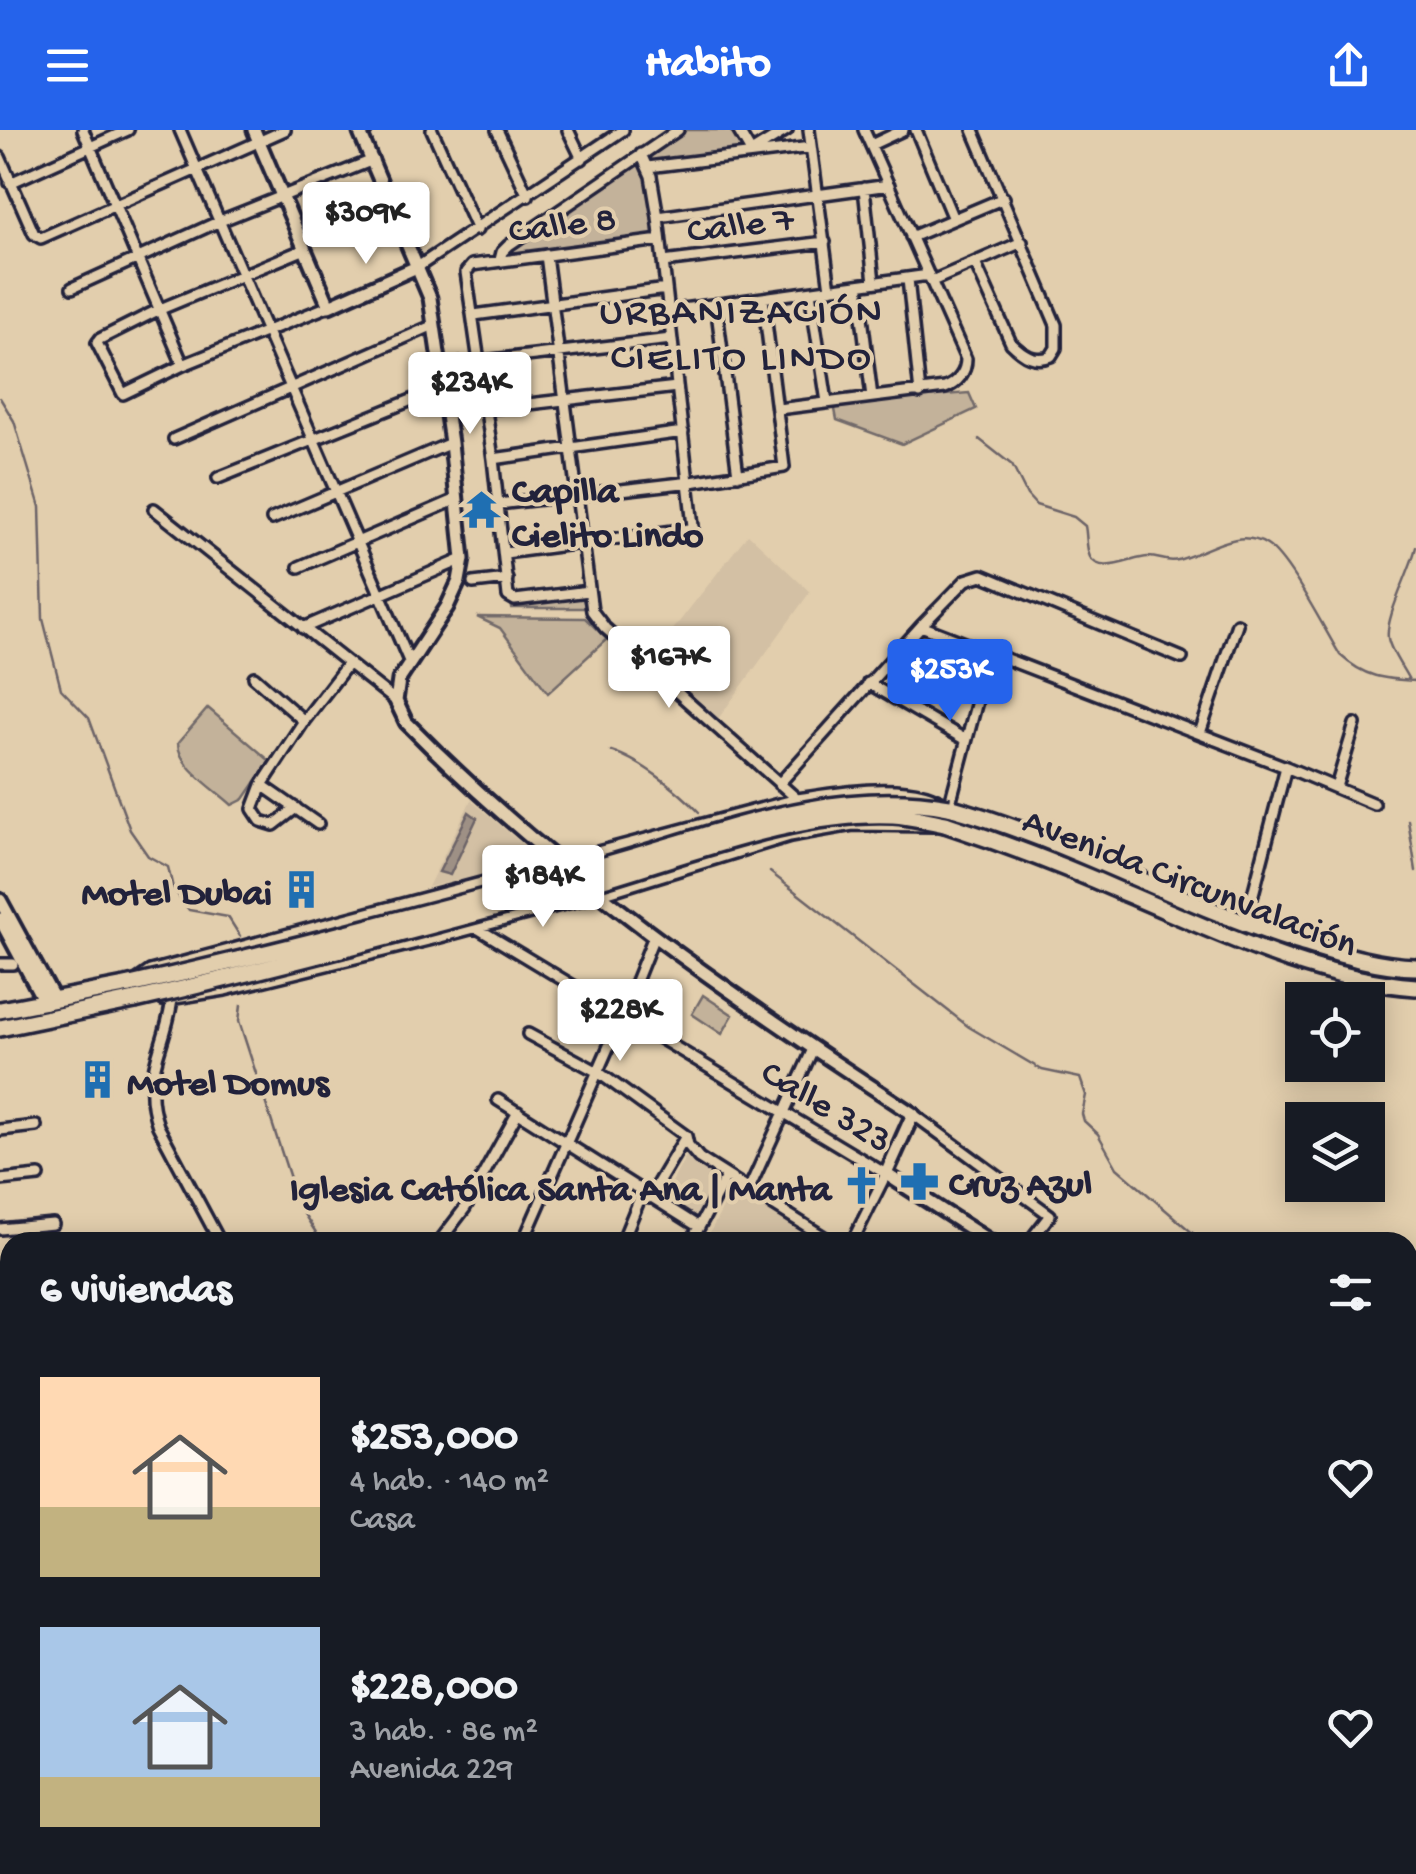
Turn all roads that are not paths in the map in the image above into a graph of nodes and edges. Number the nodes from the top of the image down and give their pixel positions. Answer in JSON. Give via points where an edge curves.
{"nodes":[{"id":1,"x":83,"y":130,"type":"edge"},
{"id":2,"x":128,"y":130,"type":"edge"},
{"id":3,"x":180,"y":130,"type":"edge"},
{"id":4,"x":285,"y":130,"type":"edge"},
{"id":5,"x":432,"y":130,"type":"edge"},
{"id":6,"x":496,"y":130,"type":"edge"},
{"id":7,"x":568,"y":130,"type":"edge"},
{"id":8,"x":623,"y":130,"type":"edge"},
{"id":9,"x":678,"y":130,"type":"edge"},
{"id":10,"x":738,"y":130,"type":"edge"},
{"id":11,"x":787,"y":130,"type":"edge"},
{"id":12,"x":809,"y":130,"type":"edge"},
{"id":13,"x":864,"y":130,"type":"edge"},
{"id":14,"x":903,"y":130,"type":"edge"},
{"id":15,"x":916,"y":130,"type":"edge"},
{"id":16,"x":972,"y":130,"type":"edge"},
{"id":17,"x":362,"y":131,"type":"edge"},
{"id":18,"x":256,"y":136,"type":"edge"},
{"id":19,"x":871,"y":145,"type":"junction"},
{"id":20,"x":90,"y":147,"type":"junction"},
{"id":21,"x":811,"y":147,"type":"junction"},
{"id":22,"x":752,"y":152,"type":"junction"},
{"id":23,"x":641,"y":154,"type":"junction"},
{"id":24,"x":0,"y":157,"type":"edge"},
{"id":25,"x":582,"y":158,"type":"junction"},
{"id":26,"x":373,"y":160,"type":"junction"},
{"id":27,"x":648,"y":167,"type":"junction"},
{"id":28,"x":196,"y":168,"type":"junction"},
{"id":29,"x":10,"y":183,"type":"junction"},
{"id":30,"x":889,"y":185,"type":"junction"},
{"id":31,"x":864,"y":188,"type":"junction"},
{"id":32,"x":817,"y":194,"type":"junction"},
{"id":33,"x":283,"y":195,"type":"junction"},
{"id":34,"x":528,"y":196,"type":"junction"},
{"id":35,"x":1004,"y":198,"type":"junction"},
{"id":36,"x":116,"y":204,"type":"junction"},
{"id":37,"x":658,"y":217,"type":"junction"},
{"id":38,"x":953,"y":220,"type":"junction"},
{"id":39,"x":220,"y":221,"type":"junction"},
{"id":40,"x":478,"y":230,"type":"junction"},
{"id":41,"x":911,"y":237,"type":"junction"},
{"id":42,"x":660,"y":240,"type":"junction"},
{"id":43,"x":825,"y":242,"type":"junction"},
{"id":44,"x":1022,"y":242,"type":"junction"},
{"id":45,"x":305,"y":249,"type":"junction"},
{"id":46,"x":546,"y":255,"type":"junction"},
{"id":47,"x":138,"y":260,"type":"junction"},
{"id":48,"x":500,"y":260,"type":"junction"},
{"id":49,"x":664,"y":262,"type":"junction"},
{"id":50,"x":975,"y":262,"type":"junction"},
{"id":51,"x":419,"y":266,"type":"junction"},
{"id":52,"x":242,"y":276,"type":"junction"},
{"id":53,"x":930,"y":278,"type":"junction"},
{"id":54,"x":908,"y":279,"type":"junction"},
{"id":55,"x":874,"y":282,"type":"junction"},
{"id":56,"x":858,"y":285,"type":"junction"},
{"id":57,"x":72,"y":288,"type":"dead end"},
{"id":58,"x":666,"y":289,"type":"junction"},
{"id":59,"x":830,"y":289,"type":"junction"},
{"id":60,"x":810,"y":292,"type":"junction"},
{"id":61,"x":763,"y":298,"type":"junction"},
{"id":62,"x":551,"y":304,"type":"junction"},
{"id":63,"x":716,"y":304,"type":"junction"},
{"id":64,"x":329,"y":306,"type":"junction"},
{"id":65,"x":158,"y":310,"type":"junction"},
{"id":66,"x":668,"y":311,"type":"junction"},
{"id":67,"x":474,"y":315,"type":"junction"},
{"id":68,"x":434,"y":325,"type":"junction"},
{"id":69,"x":268,"y":333,"type":"junction"},
{"id":70,"x":671,"y":340,"type":"junction"},
{"id":71,"x":556,"y":351,"type":"junction"},
{"id":72,"x":478,"y":361,"type":"junction"},
{"id":73,"x":183,"y":365,"type":"junction"},
{"id":74,"x":440,"y":366,"type":"junction"},
{"id":75,"x":293,"y":386,"type":"junction"},
{"id":76,"x":444,"y":387,"type":"junction"},
{"id":77,"x":677,"y":387,"type":"junction"},
{"id":78,"x":920,"y":393,"type":"junction"},
{"id":79,"x":872,"y":397,"type":"junction"},
{"id":80,"x":564,"y":401,"type":"junction"},
{"id":81,"x":827,"y":402,"type":"junction"},
{"id":82,"x":486,"y":409,"type":"junction"},
{"id":83,"x":778,"y":409,"type":"junction"},
{"id":84,"x":683,"y":432,"type":"junction"},
{"id":85,"x":174,"y":440,"type":"dead end"},
{"id":86,"x":316,"y":440,"type":"junction"},
{"id":87,"x":451,"y":442,"type":"junction"},
{"id":88,"x":570,"y":448,"type":"junction"},
{"id":89,"x":493,"y":459,"type":"junction"},
{"id":90,"x":738,"y":475,"type":"junction"},
{"id":91,"x":218,"y":478,"type":"dead end"},
{"id":92,"x":690,"y":482,"type":"junction"},
{"id":93,"x":337,"y":488,"type":"junction"},
{"id":94,"x":576,"y":494,"type":"junction"},
{"id":95,"x":456,"y":500,"type":"junction"},
{"id":96,"x":498,"y":504,"type":"junction"},
{"id":97,"x":154,"y":509,"type":"dead end"},
{"id":98,"x":272,"y":519,"type":"dead end"},
{"id":99,"x":359,"y":542,"type":"junction"},
{"id":100,"x":583,"y":544,"type":"junction"},
{"id":101,"x":505,"y":552,"type":"junction"},
{"id":102,"x":464,"y":559,"type":"junction"},
{"id":103,"x":299,"y":567,"type":"dead end"},
{"id":104,"x":506,"y":579,"type":"junction"},
{"id":105,"x":473,"y":583,"type":"dead end"},
{"id":106,"x":589,"y":592,"type":"junction"},
{"id":107,"x":382,"y":593,"type":"junction"},
{"id":108,"x":1236,"y":624,"type":"dead end"},
{"id":109,"x":921,"y":626,"type":"junction"},
{"id":110,"x":303,"y":628,"type":"junction"},
{"id":111,"x":990,"y":652,"type":"junction"},
{"id":112,"x":1182,"y":658,"type":"dead end"},
{"id":113,"x":409,"y":661,"type":"junction"},
{"id":114,"x":347,"y":665,"type":"junction"},
{"id":115,"x":254,"y":677,"type":"dead end"},
{"id":116,"x":868,"y":683,"type":"junction"},
{"id":117,"x":396,"y":702,"type":"junction"},
{"id":118,"x":304,"y":721,"type":"junction"},
{"id":119,"x":1354,"y":724,"type":"dead end"},
{"id":120,"x":1200,"y":733,"type":"junction"},
{"id":121,"x":966,"y":740,"type":"junction"},
{"id":122,"x":1286,"y":766,"type":"junction"},
{"id":123,"x":779,"y":784,"type":"junction"},
{"id":124,"x":262,"y":785,"type":"junction"},
{"id":125,"x":1336,"y":788,"type":"junction"},
{"id":126,"x":798,"y":800,"type":"junction"},
{"id":127,"x":1374,"y":804,"type":"dead end"},
{"id":128,"x":296,"y":808,"type":"junction"},
{"id":129,"x":947,"y":815,"type":"junction"},
{"id":130,"x":318,"y":824,"type":"dead end"},
{"id":131,"x":557,"y":863,"type":"junction"},
{"id":132,"x":598,"y":896,"type":"junction"},
{"id":133,"x":0,"y":900,"type":"edge"},
{"id":134,"x":1223,"y":916,"type":"junction"},
{"id":135,"x":0,"y":919,"type":"edge"},
{"id":136,"x":1245,"y":925,"type":"junction"},
{"id":137,"x":477,"y":928,"type":"junction"},
{"id":138,"x":1217,"y":932,"type":"junction"},
{"id":139,"x":654,"y":936,"type":"junction"},
{"id":140,"x":0,"y":964,"type":"edge"},
{"id":141,"x":13,"y":964,"type":"dead end"},
{"id":142,"x":1416,"y":967,"type":"edge"},
{"id":143,"x":1416,"y":986,"type":"edge"},
{"id":144,"x":132,"y":992,"type":"junction"},
{"id":145,"x":172,"y":999,"type":"junction"},
{"id":146,"x":50,"y":1002,"type":"junction"},
{"id":147,"x":0,"y":1010,"type":"edge"},
{"id":148,"x":624,"y":1014,"type":"junction"},
{"id":149,"x":0,"y":1028,"type":"edge"},
{"id":150,"x":528,"y":1034,"type":"dead end"},
{"id":151,"x":813,"y":1049,"type":"junction"},
{"id":152,"x":598,"y":1072,"type":"junction"},
{"id":153,"x":498,"y":1100,"type":"dead end"},
{"id":154,"x":518,"y":1112,"type":"junction"},
{"id":155,"x":782,"y":1112,"type":"junction"},
{"id":156,"x":913,"y":1114,"type":"junction"},
{"id":157,"x":36,"y":1126,"type":"dead end"},
{"id":158,"x":0,"y":1130,"type":"edge"},
{"id":159,"x":686,"y":1136,"type":"junction"},
{"id":160,"x":567,"y":1142,"type":"junction"},
{"id":161,"x":886,"y":1174,"type":"junction"},
{"id":162,"x":39,"y":1176,"type":"dead end"},
{"id":163,"x":726,"y":1176,"type":"junction"},
{"id":164,"x":0,"y":1180,"type":"edge"},
{"id":165,"x":749,"y":1189,"type":"junction"},
{"id":166,"x":646,"y":1196,"type":"junction"},
{"id":167,"x":53,"y":1224,"type":"dead end"},
{"id":168,"x":699,"y":1227,"type":"junction"},
{"id":169,"x":0,"y":1229,"type":"edge"},
{"id":170,"x":215,"y":1232,"type":"edge"},
{"id":171,"x":447,"y":1232,"type":"edge"},
{"id":172,"x":527,"y":1232,"type":"edge"},
{"id":173,"x":627,"y":1232,"type":"edge"},
{"id":174,"x":696,"y":1232,"type":"edge"},
{"id":175,"x":816,"y":1232,"type":"edge"},
{"id":176,"x":857,"y":1232,"type":"edge"},
{"id":177,"x":976,"y":1232,"type":"edge"},
{"id":178,"x":1037,"y":1232,"type":"edge"}],
"edges":[{"from":1,"to":20,"type":"street"},
{"from":2,"to":20,"type":"street"},
{"from":3,"to":28,"type":"street"},
{"from":4,"to":18,"type":"street"},
{"from":5,"to":40,"type":"street"},
{"from":6,"to":34,"type":"street"},
{"from":7,"to":25,"type":"street"},
{"from":8,"to":25,"type":"street"},
{"from":9,"to":23,"type":"street"},
{"from":10,"to":22,"type":"street"},
{"from":11,"to":22,"type":"street"},
{"from":12,"to":21,"type":"street"},
{"from":13,"to":19,"type":"street"},
{"from":14,"to":19,"type":"street"},
{"from":15,"to":38,"type":"street"},
{"from":16,"to":35,"type":"street"},
{"from":17,"to":26,"type":"street"},
{"from":18,"to":28,"type":"street"},
{"from":18,"to":33,"type":"street"},
{"from":19,"to":30,"type":"street"},
{"from":20,"to":29,"type":"street"},
{"from":20,"to":36,"type":"street"},
{"from":21,"to":22,"type":"street"},
{"from":21,"to":32,"type":"street"},
{"from":22,"to":27,"type":"street"},
{"from":23,"to":27,"type":"street"},
{"from":23,"to":48,"type":"street","via":[[509,245]]},
{"from":24,"to":29,"type":"street"},
{"from":25,"to":34,"type":"street"},
{"from":26,"to":33,"type":"street"},
{"from":26,"to":51,"type":"street"},
{"from":27,"to":37,"type":"street"},
{"from":28,"to":36,"type":"street"},
{"from":28,"to":39,"type":"street"},
{"from":29,"to":36,"type":"street","via":[[37,238]]},
{"from":30,"to":31,"type":"street","name":"Calle 8"},
{"from":30,"to":41,"type":"street"},
{"from":31,"to":32,"type":"street","name":"Calle 8"},
{"from":31,"to":55,"type":"street"},
{"from":32,"to":37,"type":"street","name":"Calle 8"},
{"from":32,"to":43,"type":"street"},
{"from":33,"to":39,"type":"street"},
{"from":33,"to":45,"type":"street"},
{"from":34,"to":40,"type":"street"},
{"from":35,"to":38,"type":"street"},
{"from":35,"to":44,"type":"street"},
{"from":36,"to":47,"type":"street"},
{"from":37,"to":42,"type":"street"},
{"from":38,"to":41,"type":"street"},
{"from":39,"to":47,"type":"street"},
{"from":39,"to":52,"type":"street"},
{"from":40,"to":51,"type":"street"},
{"from":41,"to":53,"type":"street"},
{"from":42,"to":46,"type":"street","name":"Calle 8"},
{"from":42,"to":49,"type":"street"},
{"from":43,"to":49,"type":"street","name":"Calle 7"},
{"from":43,"to":59,"type":"street"},
{"from":44,"to":50,"type":"street"},
{"from":44,"to":50,"type":"street","via":[[1056,325],[1051,356],[1027,356],[1015,347]]},
{"from":45,"to":52,"type":"street"},
{"from":45,"to":64,"type":"street"},
{"from":46,"to":48,"type":"street","name":"Calle 8"},
{"from":46,"to":62,"type":"street"},
{"from":47,"to":57,"type":"street"},
{"from":47,"to":65,"type":"street"},
{"from":48,"to":67,"type":"street","name":"Calle 8","via":[[466,272]]},
{"from":49,"to":58,"type":"street"},
{"from":50,"to":53,"type":"street"},
{"from":51,"to":64,"type":"street"},
{"from":51,"to":68,"type":"street"},
{"from":52,"to":65,"type":"street"},
{"from":52,"to":69,"type":"street"},
{"from":53,"to":54,"type":"street"},
{"from":53,"to":78,"type":"street","via":[[966,366],[952,385]]},
{"from":54,"to":55,"type":"street"},
{"from":54,"to":78,"type":"street"},
{"from":55,"to":56,"type":"street"},
{"from":56,"to":59,"type":"street"},
{"from":56,"to":79,"type":"street"},
{"from":58,"to":62,"type":"street","name":"Calle 7"},
{"from":58,"to":66,"type":"street"},
{"from":59,"to":60,"type":"street"},
{"from":60,"to":61,"type":"street"},
{"from":60,"to":81,"type":"street"},
{"from":61,"to":63,"type":"street"},
{"from":61,"to":83,"type":"street"},
{"from":62,"to":67,"type":"street","name":"Calle 7"},
{"from":62,"to":71,"type":"street"},
{"from":63,"to":66,"type":"street"},
{"from":63,"to":90,"type":"street"},
{"from":64,"to":69,"type":"street"},
{"from":65,"to":73,"type":"street"},
{"from":65,"to":73,"type":"street","via":[[98,340],[122,394]]},
{"from":66,"to":70,"type":"street"},
{"from":67,"to":72,"type":"street"},
{"from":68,"to":74,"type":"street"},
{"from":68,"to":75,"type":"street"},
{"from":69,"to":73,"type":"street"},
{"from":69,"to":75,"type":"street"},
{"from":70,"to":71,"type":"street"},
{"from":70,"to":77,"type":"street"},
{"from":71,"to":72,"type":"street"},
{"from":71,"to":80,"type":"street"},
{"from":72,"to":74,"type":"street"},
{"from":72,"to":82,"type":"street"},
{"from":74,"to":76,"type":"street"},
{"from":75,"to":85,"type":"street"},
{"from":75,"to":86,"type":"street"},
{"from":76,"to":86,"type":"street"},
{"from":76,"to":87,"type":"street"},
{"from":77,"to":80,"type":"street"},
{"from":77,"to":84,"type":"street"},
{"from":78,"to":79,"type":"street"},
{"from":79,"to":81,"type":"street"},
{"from":80,"to":82,"type":"street"},
{"from":80,"to":88,"type":"street"},
{"from":81,"to":83,"type":"street"},
{"from":82,"to":89,"type":"street"},
{"from":83,"to":90,"type":"street","via":[[784,467]]},
{"from":84,"to":88,"type":"street"},
{"from":84,"to":92,"type":"street"},
{"from":86,"to":91,"type":"street"},
{"from":86,"to":93,"type":"street"},
{"from":87,"to":93,"type":"street"},
{"from":87,"to":95,"type":"street"},
{"from":88,"to":89,"type":"street"},
{"from":88,"to":94,"type":"street"},
{"from":89,"to":96,"type":"street"},
{"from":90,"to":92,"type":"street"},
{"from":92,"to":94,"type":"street"},
{"from":92,"to":100,"type":"street","via":[[689,529]]},
{"from":93,"to":98,"type":"street"},
{"from":93,"to":99,"type":"street"},
{"from":94,"to":96,"type":"street"},
{"from":94,"to":100,"type":"street"},
{"from":95,"to":99,"type":"street"},
{"from":95,"to":102,"type":"street"},
{"from":96,"to":101,"type":"street"},
{"from":97,"to":110,"type":"street"},
{"from":99,"to":103,"type":"street"},
{"from":99,"to":107,"type":"street"},
{"from":100,"to":101,"type":"street"},
{"from":100,"to":106,"type":"street"},
{"from":101,"to":104,"type":"street"},
{"from":102,"to":107,"type":"street"},
{"from":102,"to":113,"type":"street","via":[[447,607]]},
{"from":104,"to":105,"type":"street"},
{"from":104,"to":106,"type":"street","via":[[515,600]]},
{"from":106,"to":123,"type":"street","via":[[596,619]]},
{"from":107,"to":110,"type":"street"},
{"from":107,"to":113,"type":"street"},
{"from":108,"to":120,"type":"street"},
{"from":109,"to":111,"type":"street"},
{"from":109,"to":112,"type":"street","via":[[966,580],[982,575]]},
{"from":109,"to":116,"type":"street"},
{"from":110,"to":114,"type":"street"},
{"from":111,"to":120,"type":"street"},
{"from":111,"to":121,"type":"street"},
{"from":113,"to":117,"type":"street"},
{"from":114,"to":117,"type":"street"},
{"from":114,"to":118,"type":"street"},
{"from":115,"to":118,"type":"street"},
{"from":116,"to":121,"type":"street"},
{"from":116,"to":123,"type":"street"},
{"from":117,"to":131,"type":"street","via":[[427,744]]},
{"from":118,"to":124,"type":"street"},
{"from":119,"to":125,"type":"street"},
{"from":120,"to":122,"type":"street"},
{"from":121,"to":129,"type":"street"},
{"from":122,"to":125,"type":"street"},
{"from":122,"to":136,"type":"street"},
{"from":123,"to":126,"type":"street"},
{"from":124,"to":128,"type":"street"},
{"from":124,"to":128,"type":"street","via":[[253,810],[260,822],[274,825]]},
{"from":125,"to":127,"type":"street"},
{"from":126,"to":129,"type":"street","name":"Avenida Circunvalación","via":[[890,790],[941,800]]},
{"from":126,"to":131,"type":"street","name":"Avenida Circunvalación"},
{"from":128,"to":130,"type":"street"},
{"from":129,"to":132,"type":"street","name":"Avenida Circunvalación","via":[[922,828],[853,826],[790,836]]},
{"from":129,"to":134,"type":"main road","name":"Avenida Circunvalación","via":[[999,820]]},
{"from":129,"to":138,"type":"main road","name":"Avenida Circunvalación"},
{"from":129,"to":144,"type":"main road","name":"Avenida Circunvalación","bridge":true,"via":[[787,826],[269,969]]},
{"from":131,"to":132,"type":"street"},
{"from":131,"to":144,"type":"street","name":"Avenida Circunvalación","via":[[150,971]]},
{"from":132,"to":137,"type":"street","name":"Avenida Circunvalación"},
{"from":132,"to":139,"type":"street"},
{"from":133,"to":146,"type":"street"},
{"from":134,"to":136,"type":"main road","name":"Avenida Circunvalación"},
{"from":134,"to":138,"type":"main road"},
{"from":135,"to":146,"type":"street"},
{"from":136,"to":142,"type":"main road","name":"Avenida Circunvalación","via":[[1364,962]]},
{"from":137,"to":145,"type":"street","name":"Avenida Circunvalación"},
{"from":137,"to":148,"type":"street","name":"Calle 323"},
{"from":138,"to":143,"type":"main road","name":"Avenida Circunvalación","via":[[1359,980]]},
{"from":139,"to":148,"type":"street"},
{"from":139,"to":151,"type":"street"},
{"from":140,"to":141,"type":"street"},
{"from":144,"to":145,"type":"street","name":"Avenida Circunvalación"},
{"from":144,"to":146,"type":"main road","name":"Avenida Circunvalación"},
{"from":144,"to":149,"type":"main road","name":"Avenida Circunvalación"},
{"from":145,"to":170,"type":"street","via":[[154,1057],[151,1106]]},
{"from":146,"to":147,"type":"main road","name":"Avenida Circunvalación"},
{"from":148,"to":152,"type":"street"},
{"from":148,"to":155,"type":"street","name":"Calle 323"},
{"from":150,"to":152,"type":"street"},
{"from":151,"to":155,"type":"street"},
{"from":151,"to":156,"type":"street"},
{"from":152,"to":159,"type":"street"},
{"from":152,"to":160,"type":"street"},
{"from":153,"to":154,"type":"street"},
{"from":154,"to":160,"type":"street"},
{"from":154,"to":171,"type":"street"},
{"from":155,"to":161,"type":"street","name":"Calle 323"},
{"from":155,"to":165,"type":"street"},
{"from":156,"to":161,"type":"street"},
{"from":156,"to":178,"type":"street","via":[[1050,1215]]},
{"from":157,"to":158,"type":"street"},
{"from":159,"to":163,"type":"street","via":[[698,1158]]},
{"from":159,"to":166,"type":"street"},
{"from":160,"to":166,"type":"street"},
{"from":160,"to":172,"type":"street"},
{"from":161,"to":176,"type":"street"},
{"from":161,"to":177,"type":"street","name":"Calle 323"},
{"from":162,"to":164,"type":"street"},
{"from":163,"to":165,"type":"street"},
{"from":163,"to":168,"type":"street"},
{"from":165,"to":175,"type":"street"},
{"from":166,"to":168,"type":"street"},
{"from":166,"to":173,"type":"street"},
{"from":167,"to":169,"type":"street"},
{"from":168,"to":174,"type":"street"}]}
